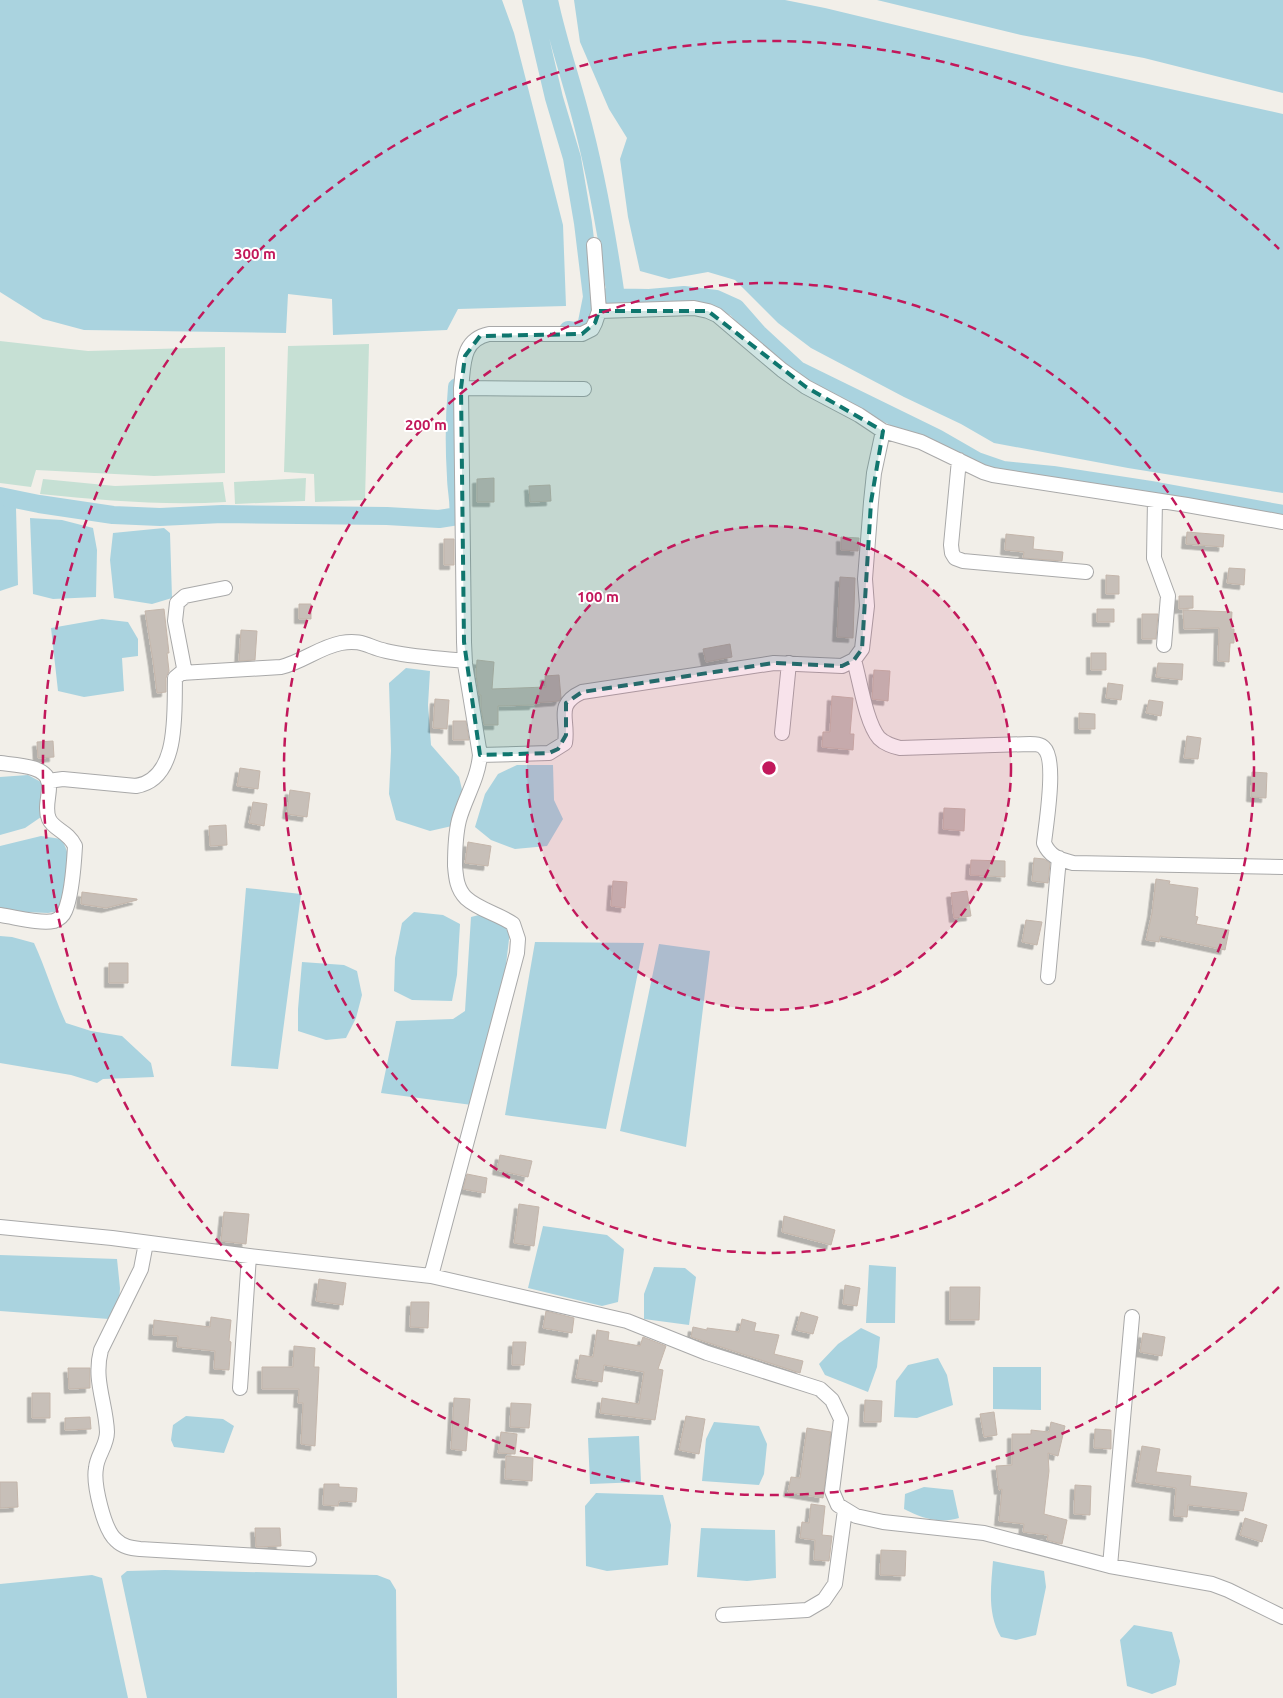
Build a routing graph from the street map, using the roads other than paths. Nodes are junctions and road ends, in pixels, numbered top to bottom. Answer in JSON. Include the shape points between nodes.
{"nodes":[{"id":1,"x":594,"y":245,"type":"dead end"},
{"id":2,"x":598,"y":300,"type":"junction"},
{"id":3,"x":461,"y":388,"type":"junction"},
{"id":4,"x":584,"y":389,"type":"dead end"},
{"id":5,"x":883,"y":431,"type":"junction"},
{"id":6,"x":959,"y":460,"type":"junction"},
{"id":7,"x":1155,"y":500,"type":"junction"},
{"id":8,"x":1283,"y":522,"type":"edge"},
{"id":9,"x":1086,"y":572,"type":"dead end"},
{"id":10,"x":225,"y":588,"type":"dead end"},
{"id":11,"x":1164,"y":645,"type":"dead end"},
{"id":12,"x":854,"y":660,"type":"junction"},
{"id":13,"x":465,"y":661,"type":"junction"},
{"id":14,"x":789,"y":664,"type":"junction"},
{"id":15,"x":185,"y":673,"type":"junction"},
{"id":16,"x":782,"y":732,"type":"dead end"},
{"id":17,"x":480,"y":755,"type":"junction"},
{"id":18,"x":0,"y":763,"type":"edge"},
{"id":19,"x":48,"y":781,"type":"junction"},
{"id":20,"x":1059,"y":858,"type":"junction"},
{"id":21,"x":1283,"y":867,"type":"edge"},
{"id":22,"x":0,"y":915,"type":"edge"},
{"id":23,"x":1048,"y":977,"type":"dead end"},
{"id":24,"x":0,"y":1227,"type":"edge"},
{"id":25,"x":146,"y":1243,"type":"junction"},
{"id":26,"x":249,"y":1256,"type":"junction"},
{"id":27,"x":431,"y":1276,"type":"junction"},
{"id":28,"x":1132,"y":1317,"type":"dead end"},
{"id":29,"x":240,"y":1388,"type":"dead end"},
{"id":30,"x":845,"y":1510,"type":"junction"},
{"id":31,"x":309,"y":1559,"type":"dead end"},
{"id":32,"x":1110,"y":1566,"type":"junction"},
{"id":33,"x":723,"y":1616,"type":"dead end"},
{"id":34,"x":1283,"y":1617,"type":"edge"}],
"edges":[{"from":1,"to":2,"type":"street"},
{"from":2,"to":3,"type":"street","via":[[595,323],[592,329],[582,334],[480,336],[467,349]]},
{"from":2,"to":5,"type":"street","via":[[708,310],[806,388]]},
{"from":3,"to":4,"type":"street"},
{"from":3,"to":13,"type":"street"},
{"from":5,"to":6,"type":"street","via":[[921,442]]},
{"from":5,"to":12,"type":"street","via":[[871,502],[862,648]]},
{"from":6,"to":7,"type":"street","via":[[993,475]]},
{"from":6,"to":9,"type":"street","via":[[951,545],[955,558]]},
{"from":7,"to":8,"type":"street"},
{"from":7,"to":11,"type":"street","via":[[1154,558],[1168,596]]},
{"from":10,"to":15,"type":"street","via":[[185,596],[177,603],[175,620]]},
{"from":12,"to":14,"type":"street","via":[[842,666]]},
{"from":12,"to":20,"type":"street","via":[[871,725],[888,745],[900,748],[1030,744],[1046,748],[1051,771],[1044,843],[1048,852]]},
{"from":13,"to":15,"type":"street","via":[[384,651],[355,642],[341,643],[281,667]]},
{"from":13,"to":17,"type":"street"},
{"from":14,"to":16,"type":"street"},
{"from":14,"to":17,"type":"street","via":[[774,663],[582,692],[566,704],[566,735],[558,749],[549,753]]},
{"from":15,"to":19,"type":"street","via":[[175,678],[172,739],[163,768],[154,779],[136,786],[64,779]]},
{"from":17,"to":27,"type":"street","via":[[459,820],[454,848],[456,877],[459,890],[468,899],[513,924],[518,939],[517,953]]},
{"from":18,"to":19,"type":"street","via":[[30,767],[46,776]]},
{"from":19,"to":22,"type":"street","via":[[50,821],[66,833],[75,846],[65,912],[62,917],[47,921]]},
{"from":20,"to":21,"type":"street","via":[[1073,863]]},
{"from":20,"to":23,"type":"street"},
{"from":24,"to":25,"type":"street"},
{"from":25,"to":26,"type":"street"},
{"from":25,"to":31,"type":"street","via":[[141,1270],[98,1362],[107,1440],[95,1470],[96,1488],[109,1531],[125,1546],[140,1549]]},
{"from":26,"to":27,"type":"street"},
{"from":26,"to":29,"type":"street"},
{"from":27,"to":30,"type":"street","via":[[627,1320],[707,1353],[820,1389],[832,1400],[841,1419],[832,1491],[838,1505]]},
{"from":28,"to":32,"type":"street"},
{"from":30,"to":32,"type":"street","via":[[883,1522],[984,1533]]},
{"from":30,"to":33,"type":"street","via":[[835,1584],[824,1600],[807,1610]]},
{"from":32,"to":34,"type":"street","via":[[1212,1584]]}]}
